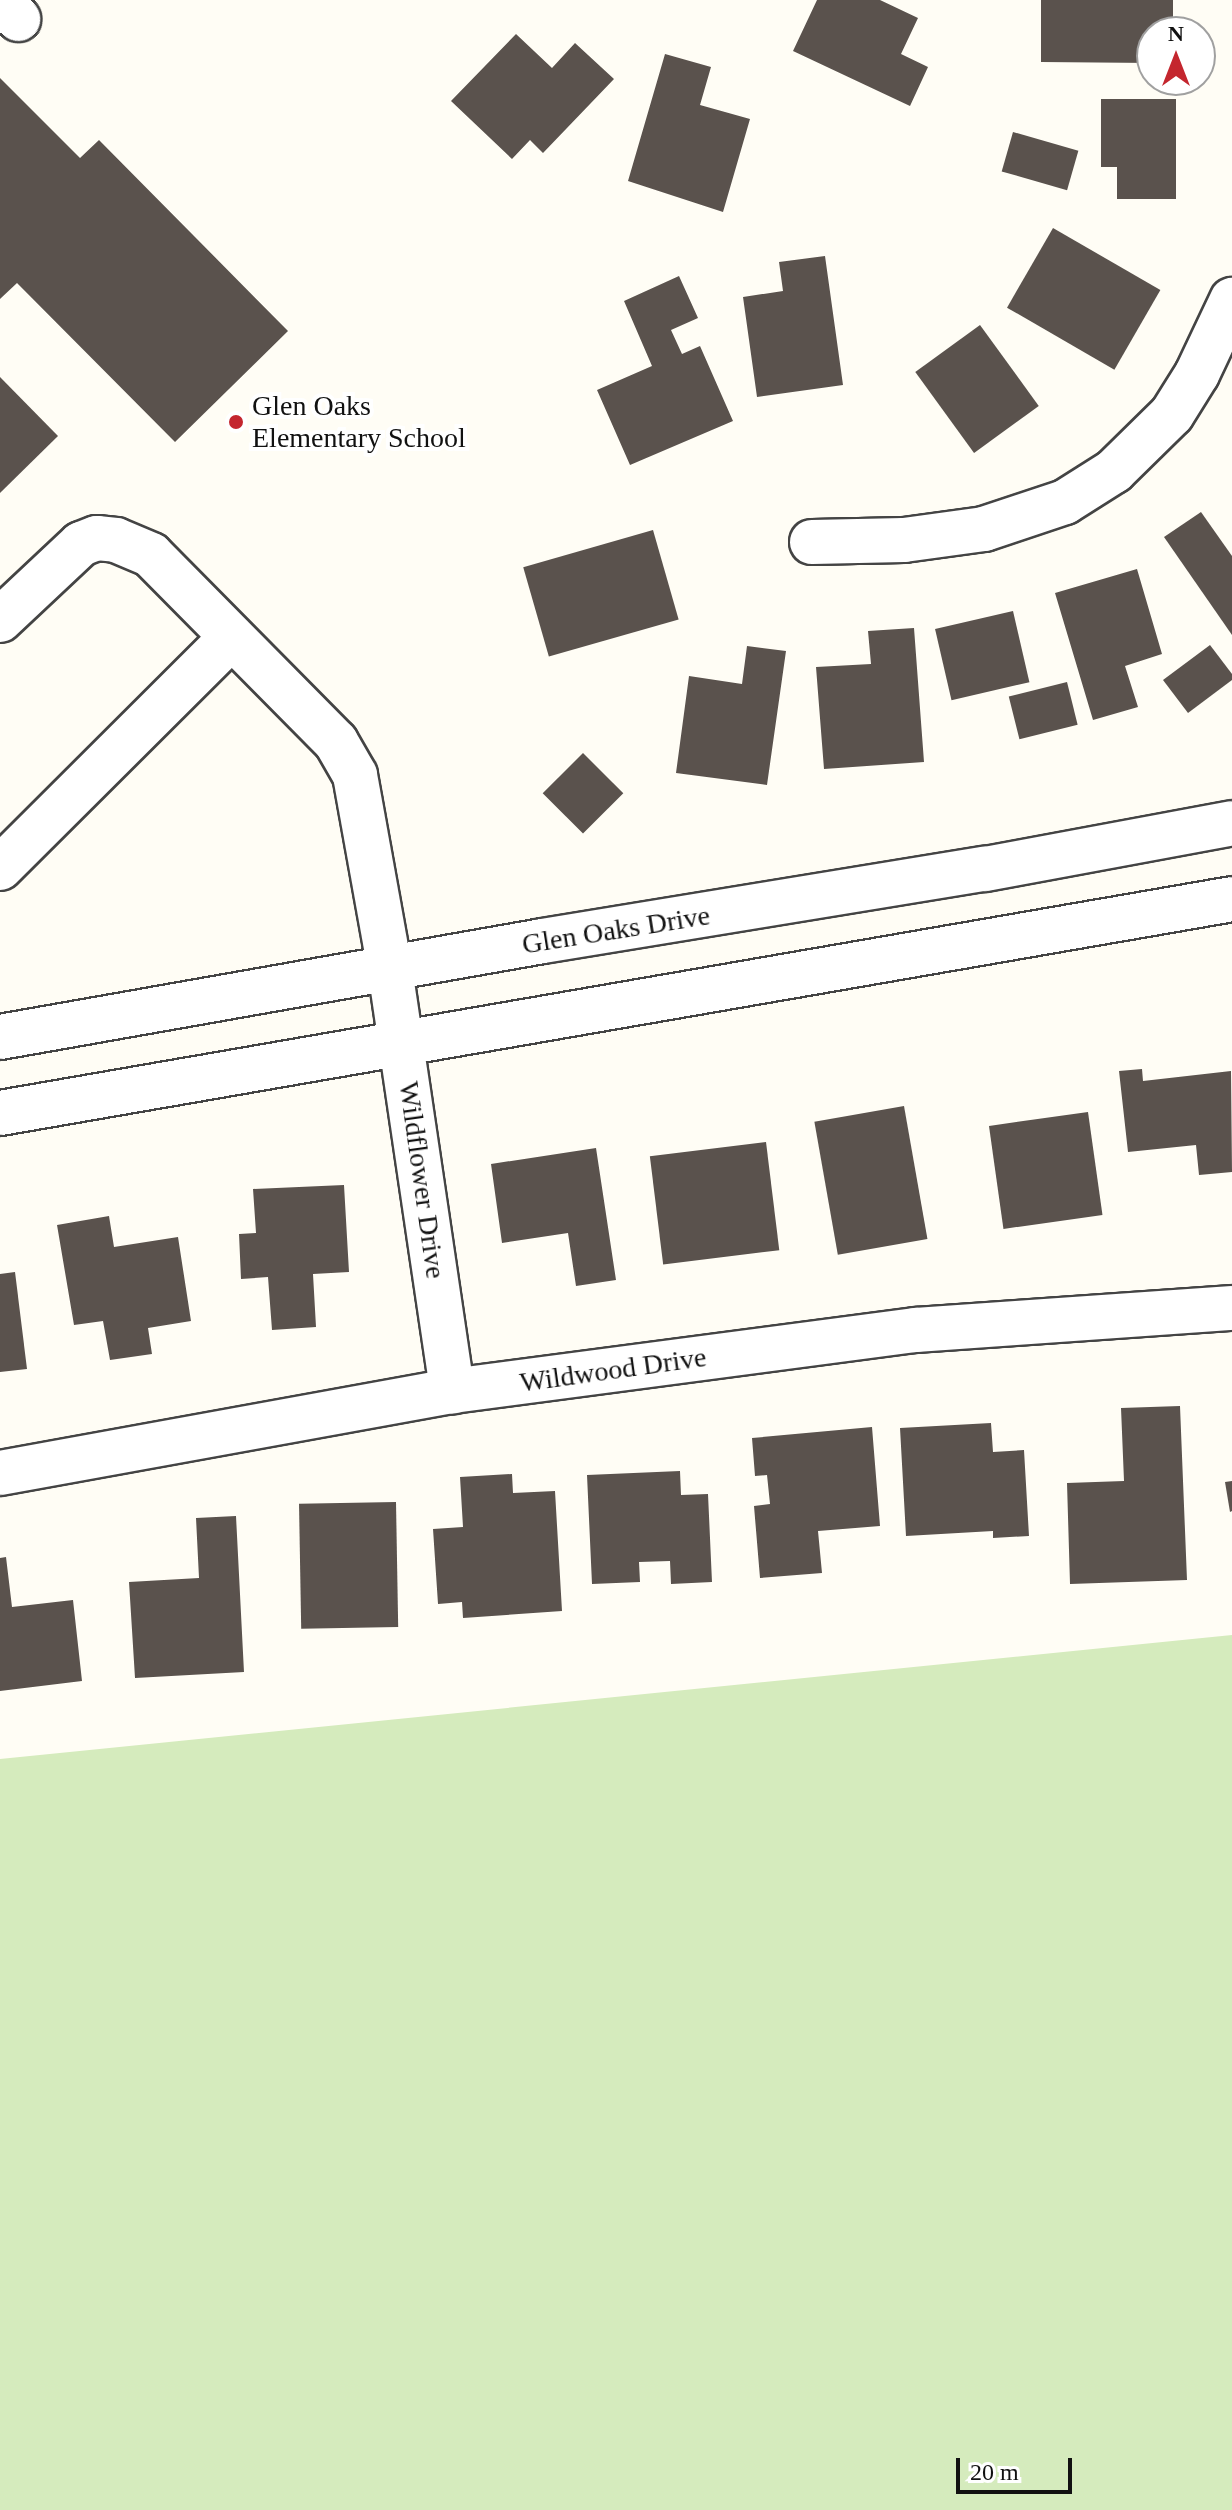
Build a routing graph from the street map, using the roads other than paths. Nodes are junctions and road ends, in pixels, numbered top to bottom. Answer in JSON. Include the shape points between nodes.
{"nodes":[{"id":1,"x":1232,"y":300,"type":"edge"},
{"id":2,"x":812,"y":542,"type":"dead end"},
{"id":3,"x":0,"y":620,"type":"edge"},
{"id":4,"x":232,"y":637,"type":"junction"},
{"id":5,"x":1232,"y":823,"type":"edge"},
{"id":6,"x":0,"y":868,"type":"edge"},
{"id":7,"x":1232,"y":899,"type":"edge"},
{"id":8,"x":390,"y":969,"type":"junction"},
{"id":9,"x":0,"y":1037,"type":"edge"},
{"id":10,"x":403,"y":1044,"type":"junction"},
{"id":11,"x":0,"y":1113,"type":"edge"},
{"id":12,"x":1232,"y":1308,"type":"edge"},
{"id":13,"x":452,"y":1391,"type":"junction"},
{"id":14,"x":0,"y":1473,"type":"edge"}],
"edges":[{"from":1,"to":2,"type":"street","via":[[1172,414],[1114,471],[1065,502],[984,529],[904,540]]},
{"from":3,"to":4,"type":"street","name":"Wildflower Drive","via":[[81,544],[97,538],[151,555]]},
{"from":4,"to":6,"type":"street"},
{"from":4,"to":8,"type":"street","name":"Wildflower Drive","via":[[336,742],[355,775]]},
{"from":5,"to":8,"type":"street","name":"Glen Oaks Drive"},
{"from":7,"to":10,"type":"street"},
{"from":8,"to":9,"type":"street","name":"Glen Oaks Drive"},
{"from":8,"to":10,"type":"street","name":"Wildflower Drive"},
{"from":10,"to":11,"type":"street"},
{"from":10,"to":13,"type":"street","name":"Wildflower Drive"},
{"from":12,"to":13,"type":"street","name":"Wildwood Drive","via":[[916,1330]]},
{"from":13,"to":14,"type":"street","name":"Wildwood Drive"}]}
